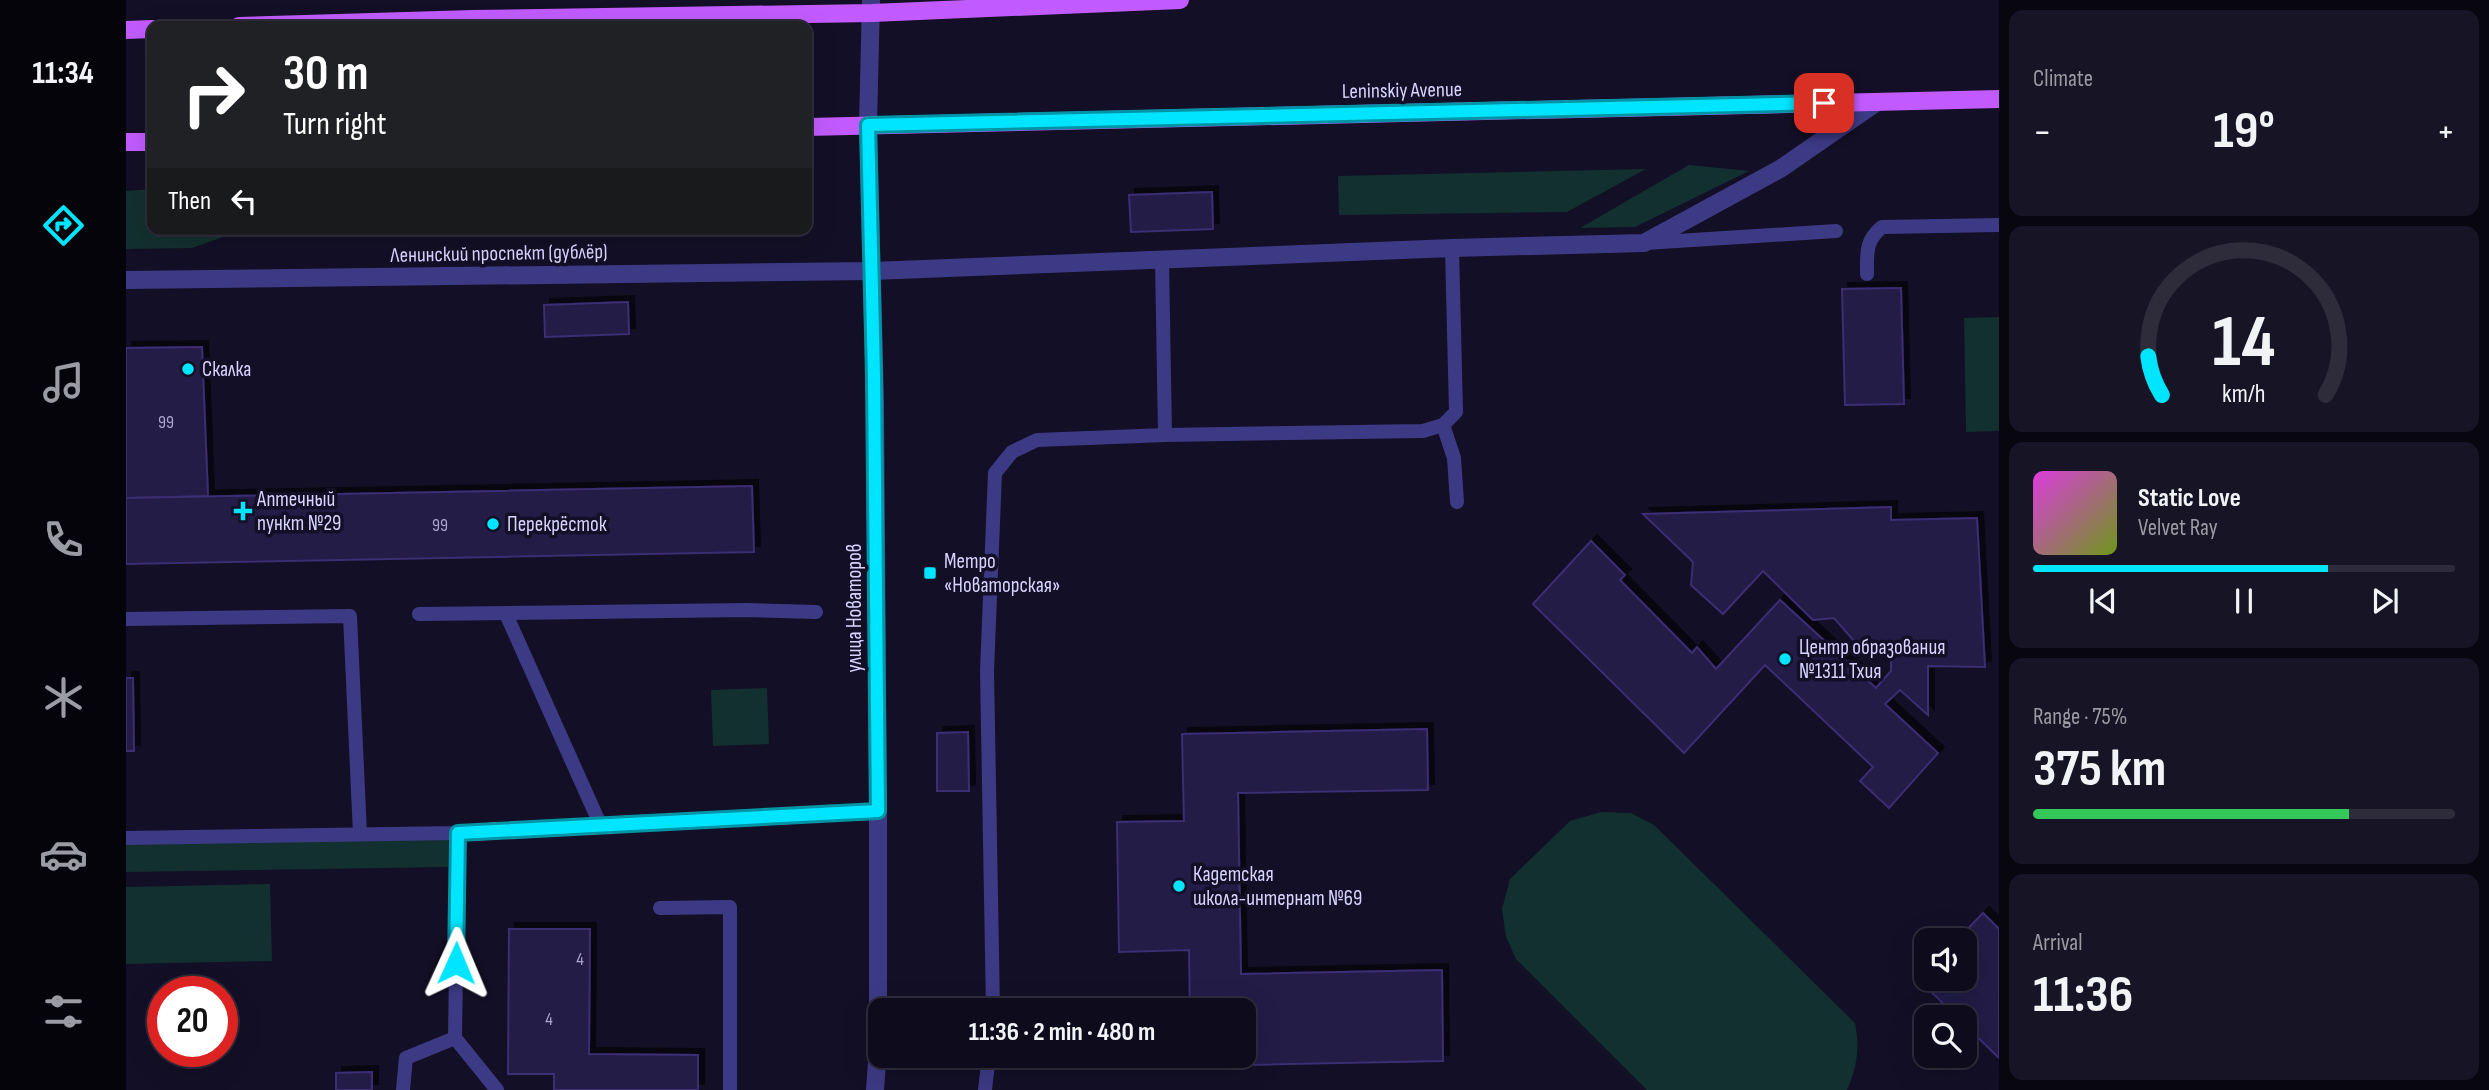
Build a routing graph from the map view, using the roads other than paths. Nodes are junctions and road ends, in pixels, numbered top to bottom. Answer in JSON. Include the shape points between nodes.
{"nodes":[{"id":1,"x":1180,"y":0,"type":"edge"},
{"id":2,"x":871,"y":6,"type":"edge"},
{"id":3,"x":416,"y":21,"type":"edge"},
{"id":4,"x":147,"y":29,"type":"edge"},
{"id":5,"x":126,"y":30,"type":"edge"},
{"id":6,"x":1999,"y":99,"type":"edge"},
{"id":7,"x":1877,"y":102,"type":"junction"},
{"id":8,"x":868,"y":125,"type":"junction"},
{"id":9,"x":812,"y":127,"type":"edge"},
{"id":10,"x":126,"y":142,"type":"edge"},
{"id":11,"x":147,"y":142,"type":"edge"},
{"id":12,"x":1999,"y":225,"type":"edge"},
{"id":13,"x":1836,"y":231,"type":"dead end"},
{"id":14,"x":1644,"y":243,"type":"junction"},
{"id":15,"x":1452,"y":248,"type":"junction"},
{"id":16,"x":1162,"y":260,"type":"junction"},
{"id":17,"x":873,"y":271,"type":"junction"},
{"id":18,"x":1867,"y":274,"type":"dead end"},
{"id":19,"x":126,"y":280,"type":"edge"},
{"id":20,"x":1443,"y":425,"type":"junction"},
{"id":21,"x":1165,"y":435,"type":"junction"},
{"id":22,"x":1457,"y":502,"type":"dead end"},
{"id":23,"x":816,"y":612,"type":"dead end"},
{"id":24,"x":419,"y":614,"type":"dead end"},
{"id":25,"x":506,"y":614,"type":"junction"},
{"id":26,"x":126,"y":619,"type":"edge"},
{"id":27,"x":878,"y":811,"type":"junction"},
{"id":28,"x":600,"y":824,"type":"junction"},
{"id":29,"x":458,"y":833,"type":"junction"},
{"id":30,"x":360,"y":834,"type":"junction"},
{"id":31,"x":126,"y":838,"type":"edge"},
{"id":32,"x":660,"y":908,"type":"dead end"},
{"id":33,"x":879,"y":998,"type":"edge"},
{"id":34,"x":993,"y":998,"type":"edge"},
{"id":35,"x":455,"y":1038,"type":"junction"},
{"id":36,"x":878,"y":1068,"type":"edge"},
{"id":37,"x":988,"y":1068,"type":"edge"},
{"id":38,"x":403,"y":1090,"type":"edge"},
{"id":39,"x":497,"y":1090,"type":"edge"},
{"id":40,"x":730,"y":1090,"type":"edge"},
{"id":41,"x":876,"y":1090,"type":"edge"},
{"id":42,"x":985,"y":1090,"type":"edge"}],
"edges":[{"from":1,"to":2,"type":"main road"},
{"from":2,"to":3,"type":"main road"},
{"from":2,"to":8,"type":"street","name":"улица Новаторов"},
{"from":4,"to":5,"type":"main road"},
{"from":6,"to":7,"type":"main road","name":"Leninskiy Avenue"},
{"from":7,"to":8,"type":"main road","name":"Leninskiy Avenue"},
{"from":7,"to":14,"type":"street","via":[[1780,169]]},
{"from":8,"to":9,"type":"main road","name":"Leninskiy Avenue"},
{"from":8,"to":17,"type":"street","name":"улица Новаторов"},
{"from":10,"to":11,"type":"main road"},
{"from":12,"to":18,"type":"lane","via":[[1882,227],[1868,247]]},
{"from":13,"to":14,"type":"lane"},
{"from":14,"to":15,"type":"street","name":"Ленинский проспект (дублёр)"},
{"from":15,"to":16,"type":"street","name":"Ленинский проспект (дублёр)"},
{"from":15,"to":20,"type":"lane","via":[[1456,412]]},
{"from":16,"to":17,"type":"street","name":"Ленинский проспект (дублёр)"},
{"from":16,"to":21,"type":"lane"},
{"from":17,"to":19,"type":"street","name":"Ленинский проспект (дублёр)"},
{"from":17,"to":27,"type":"street","name":"улица Новаторов"},
{"from":20,"to":21,"type":"lane","via":[[1423,431]]},
{"from":20,"to":22,"type":"lane","via":[[1454,458]]},
{"from":21,"to":34,"type":"lane","via":[[1037,440],[1012,452],[995,473],[987,671]]},
{"from":23,"to":25,"type":"lane"},
{"from":24,"to":25,"type":"lane"},
{"from":25,"to":28,"type":"lane"},
{"from":26,"to":30,"type":"lane","via":[[350,616]]},
{"from":27,"to":28,"type":"lane"},
{"from":27,"to":33,"type":"street","name":"улица Новаторов"},
{"from":28,"to":29,"type":"lane"},
{"from":29,"to":30,"type":"lane"},
{"from":29,"to":35,"type":"lane"},
{"from":30,"to":31,"type":"lane"},
{"from":32,"to":40,"type":"lane","via":[[730,907]]},
{"from":35,"to":38,"type":"lane","via":[[406,1058]]},
{"from":35,"to":39,"type":"lane"},
{"from":36,"to":41,"type":"street","name":"улица Новаторов"},
{"from":37,"to":42,"type":"lane"}]}
